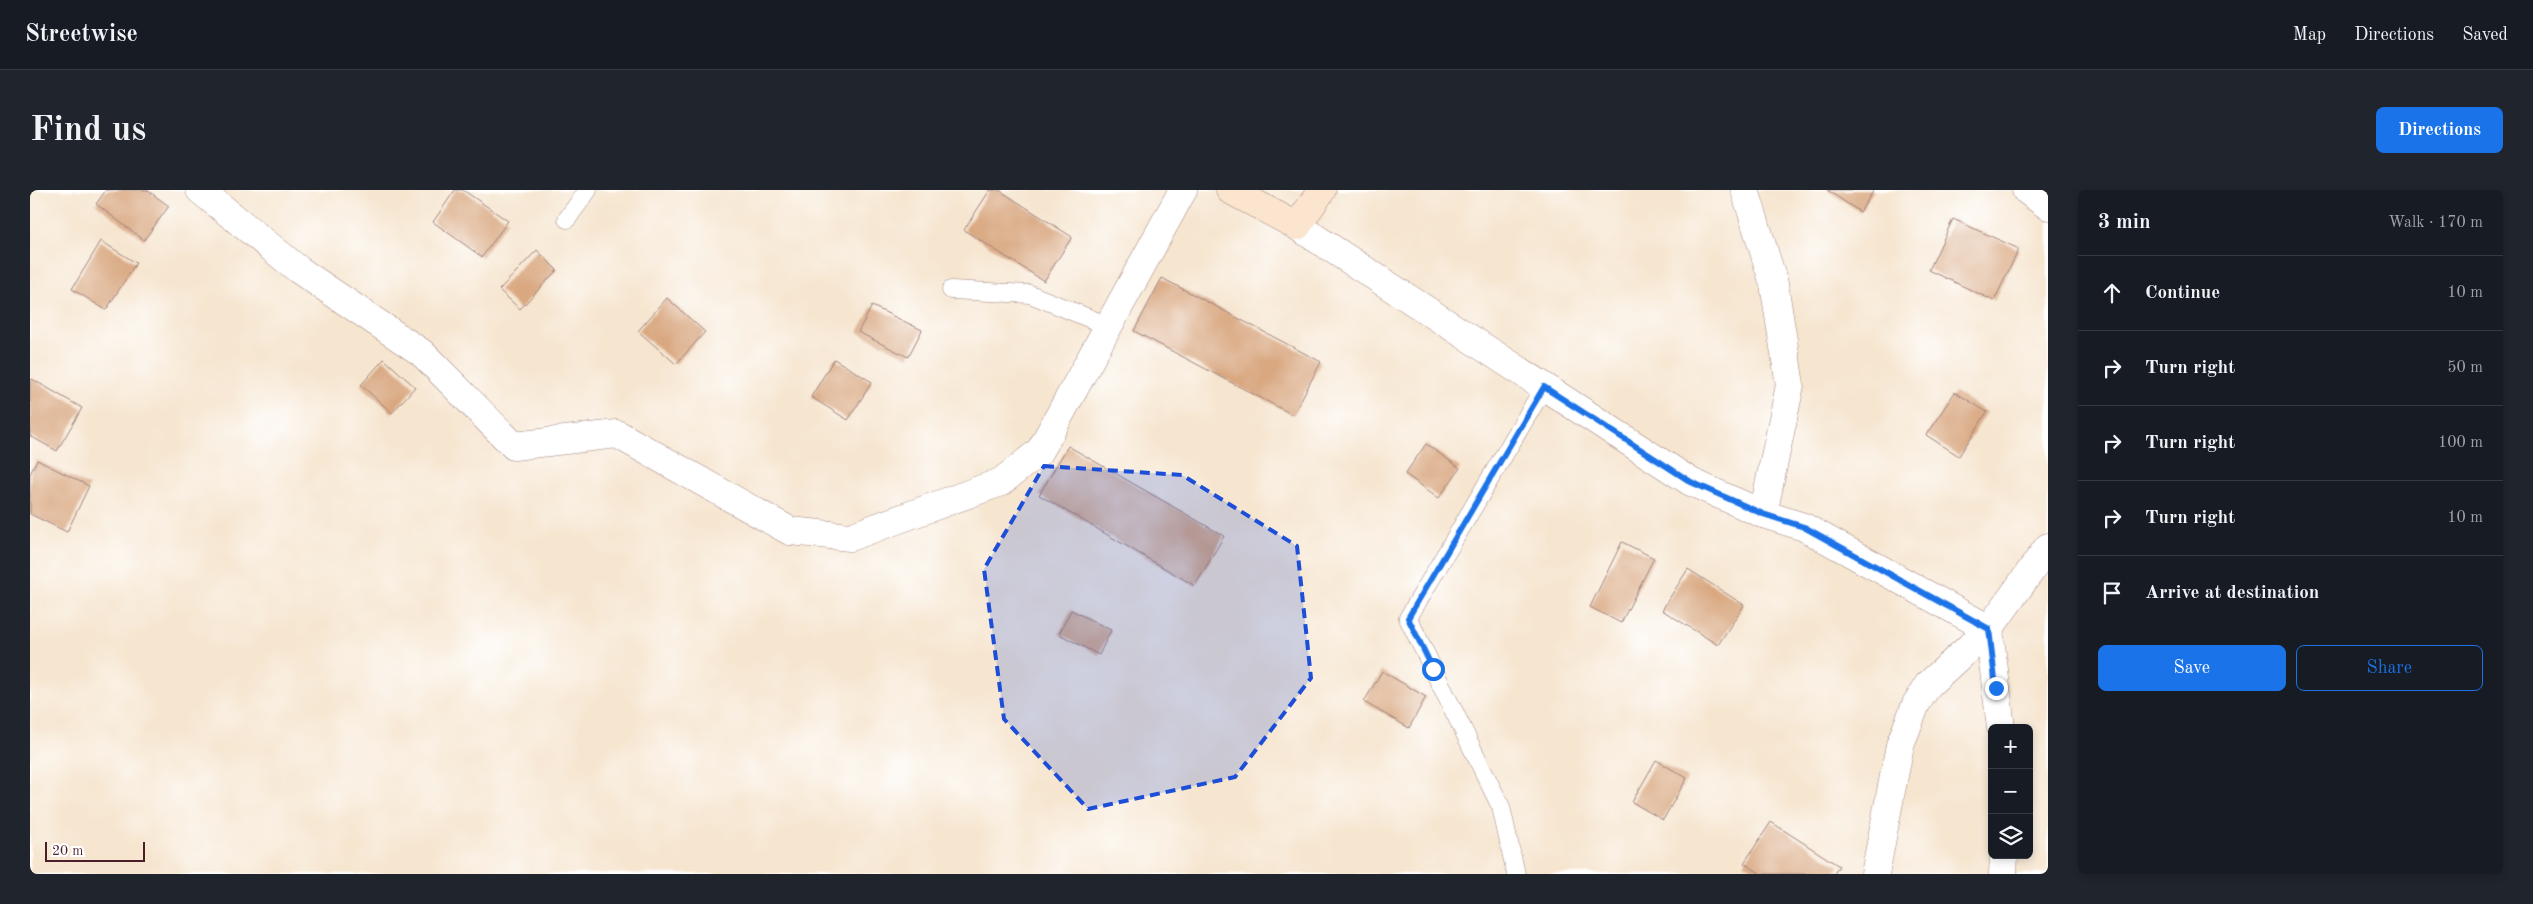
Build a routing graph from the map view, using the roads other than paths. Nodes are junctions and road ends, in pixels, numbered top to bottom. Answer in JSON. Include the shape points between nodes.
{"nodes":[{"id":1,"x":200,"y":190,"type":"edge"},
{"id":2,"x":588,"y":190,"type":"edge"},
{"id":3,"x":1182,"y":190,"type":"edge"},
{"id":4,"x":1230,"y":190,"type":"edge"},
{"id":5,"x":1322,"y":190,"type":"edge"},
{"id":6,"x":1744,"y":190,"type":"edge"},
{"id":7,"x":2026,"y":190,"type":"edge"},
{"id":8,"x":2048,"y":206,"type":"edge"},
{"id":9,"x":567,"y":219,"type":"dead end"},
{"id":10,"x":1298,"y":226,"type":"junction"},
{"id":11,"x":952,"y":290,"type":"dead end"},
{"id":12,"x":1108,"y":326,"type":"junction"},
{"id":13,"x":1544,"y":387,"type":"junction"},
{"id":14,"x":1763,"y":514,"type":"junction"},
{"id":15,"x":2048,"y":547,"type":"edge"},
{"id":16,"x":1989,"y":629,"type":"junction"},
{"id":17,"x":2001,"y":724,"type":"edge"},
{"id":18,"x":2004,"y":859,"type":"edge"},
{"id":19,"x":1516,"y":874,"type":"edge"},
{"id":20,"x":1875,"y":874,"type":"edge"},
{"id":21,"x":2003,"y":874,"type":"edge"}],
"edges":[{"from":1,"to":12,"type":"street","via":[[299,270],[422,353],[514,446],[617,434],[790,531],[850,537],[1001,482],[1040,451]]},
{"from":2,"to":9,"type":"lane"},
{"from":3,"to":12,"type":"street"},
{"from":4,"to":10,"type":"street"},
{"from":5,"to":10,"type":"street"},
{"from":6,"to":14,"type":"street","via":[[1774,284],[1790,385]]},
{"from":7,"to":8,"type":"street"},
{"from":10,"to":13,"type":"street"},
{"from":11,"to":12,"type":"lane","via":[[1030,294]]},
{"from":13,"to":14,"type":"street","via":[[1691,482]]},
{"from":13,"to":19,"type":"lane","via":[[1408,618],[1501,807]]},
{"from":14,"to":16,"type":"street","via":[[1804,527]]},
{"from":15,"to":16,"type":"street"},
{"from":16,"to":17,"type":"street"},
{"from":16,"to":20,"type":"street","via":[[1928,685],[1916,704],[1900,746]]},
{"from":18,"to":21,"type":"street"}]}
